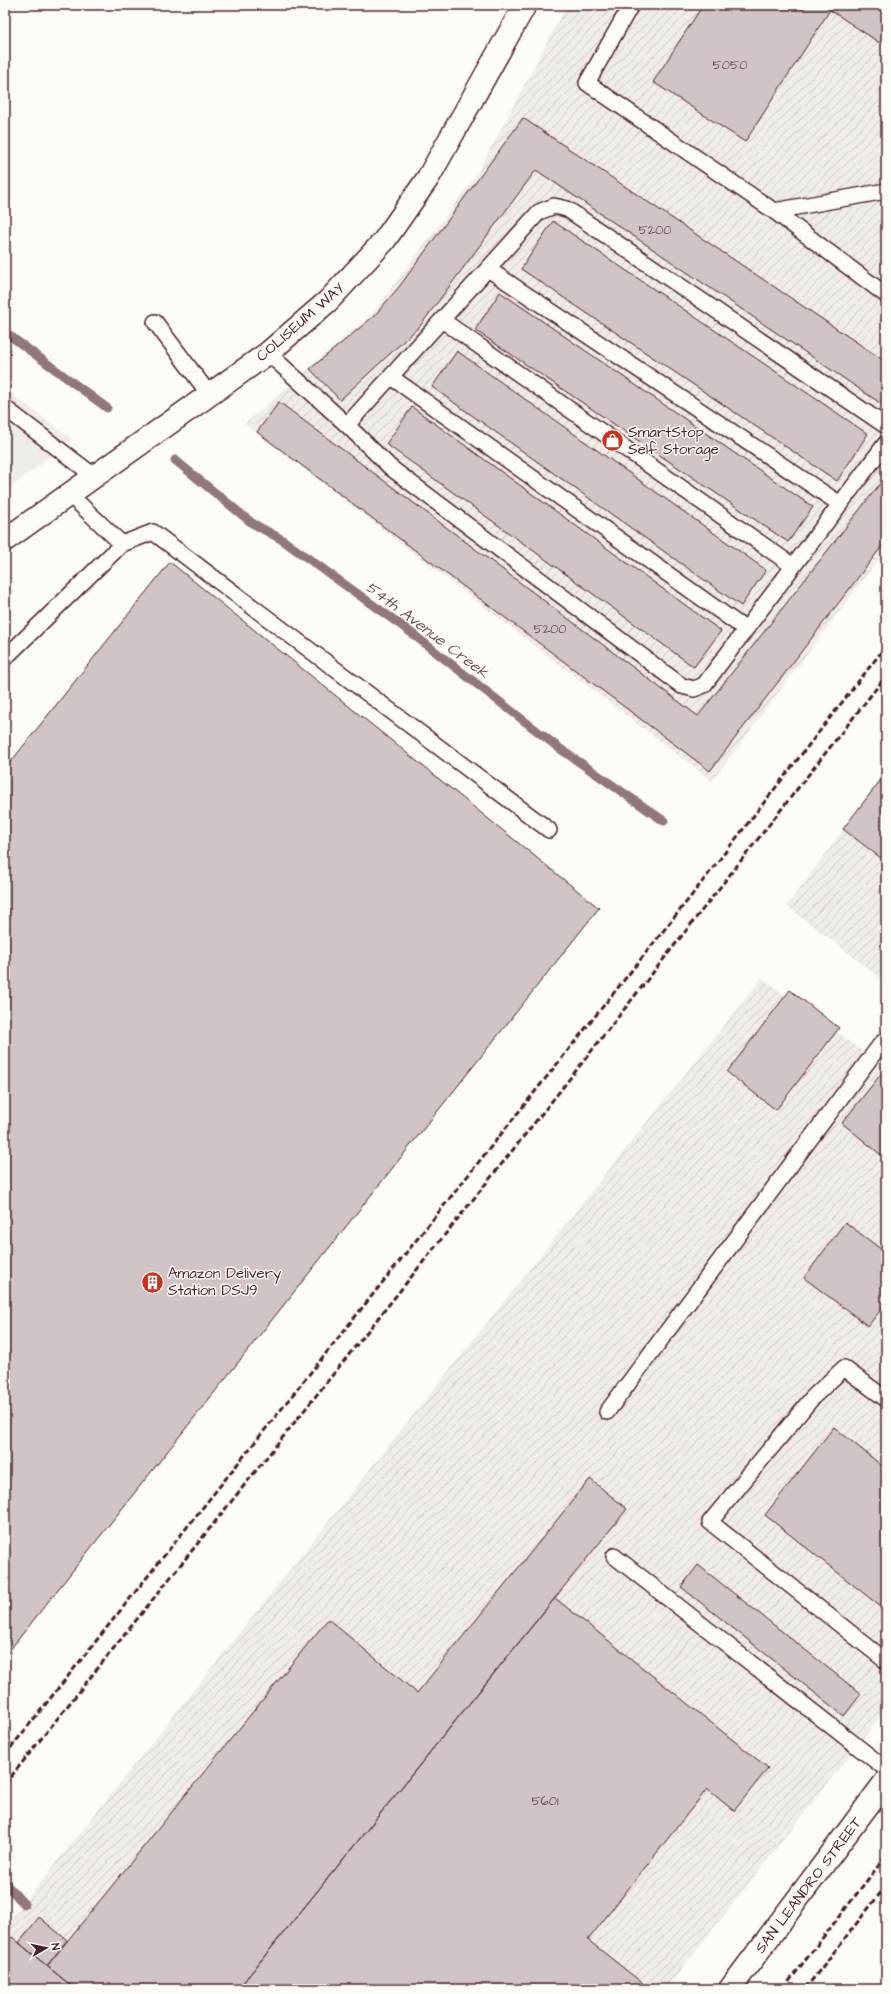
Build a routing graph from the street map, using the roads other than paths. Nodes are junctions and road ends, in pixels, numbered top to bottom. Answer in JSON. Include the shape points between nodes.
{"nodes":[{"id":1,"x":525,"y":5,"type":"edge"},
{"id":2,"x":631,"y":5,"type":"edge"},
{"id":3,"x":886,"y":191,"type":"edge"},
{"id":4,"x":774,"y":211,"type":"junction"},
{"id":5,"x":488,"y":269,"type":"junction"},
{"id":6,"x":886,"y":295,"type":"edge"},
{"id":7,"x":442,"y":320,"type":"junction"},
{"id":8,"x":155,"y":322,"type":"dead end"},
{"id":9,"x":268,"y":353,"type":"junction"},
{"id":10,"x":391,"y":376,"type":"junction"},
{"id":11,"x":209,"y":394,"type":"junction"},
{"id":12,"x":5,"y":408,"type":"edge"},
{"id":13,"x":347,"y":424,"type":"junction"},
{"id":14,"x":886,"y":426,"type":"edge"},
{"id":15,"x":886,"y":443,"type":"edge"},
{"id":16,"x":94,"y":476,"type":"junction"},
{"id":17,"x":69,"y":494,"type":"junction"},
{"id":18,"x":840,"y":504,"type":"junction"},
{"id":19,"x":5,"y":540,"type":"edge"},
{"id":20,"x":122,"y":544,"type":"junction"},
{"id":21,"x":793,"y":566,"type":"junction"},
{"id":22,"x":745,"y":629,"type":"junction"},
{"id":23,"x":5,"y":658,"type":"edge"},
{"id":24,"x":549,"y":830,"type":"dead end"},
{"id":25,"x":886,"y":1039,"type":"edge"},
{"id":26,"x":886,"y":1398,"type":"edge"},
{"id":27,"x":607,"y":1412,"type":"dead end"},
{"id":28,"x":614,"y":1556,"type":"dead end"},
{"id":29,"x":886,"y":1660,"type":"edge"},
{"id":30,"x":886,"y":1769,"type":"edge"},
{"id":31,"x":886,"y":1781,"type":"edge"},
{"id":32,"x":730,"y":1989,"type":"edge"}],
"edges":[{"from":1,"to":9,"type":"street","name":"COLISEUM WAY","via":[[428,178],[384,241],[328,301]]},
{"from":2,"to":4,"type":"lane","via":[[587,83]]},
{"from":3,"to":4,"type":"lane"},
{"from":4,"to":6,"type":"lane"},
{"from":5,"to":7,"type":"lane"},
{"from":5,"to":14,"type":"lane","via":[[539,212],[554,206],[567,209]]},
{"from":5,"to":18,"type":"lane"},
{"from":7,"to":10,"type":"lane"},
{"from":7,"to":21,"type":"lane"},
{"from":8,"to":11,"type":"lane"},
{"from":9,"to":11,"type":"street","name":"COLISEUM WAY"},
{"from":9,"to":13,"type":"lane"},
{"from":10,"to":13,"type":"lane"},
{"from":10,"to":22,"type":"lane"},
{"from":11,"to":16,"type":"street","name":"COLISEUM WAY"},
{"from":12,"to":16,"type":"lane"},
{"from":13,"to":22,"type":"lane","via":[[391,468],[682,686],[694,688],[704,685]]},
{"from":15,"to":18,"type":"lane"},
{"from":16,"to":17,"type":"street","name":"COLISEUM WAY"},
{"from":17,"to":19,"type":"street","name":"COLISEUM WAY"},
{"from":17,"to":20,"type":"lane"},
{"from":18,"to":21,"type":"lane"},
{"from":20,"to":23,"type":"lane"},
{"from":20,"to":24,"type":"lane","via":[[153,532]]},
{"from":21,"to":22,"type":"lane"},
{"from":25,"to":27,"type":"lane"},
{"from":26,"to":29,"type":"lane","via":[[844,1368],[813,1397],[710,1522]]},
{"from":28,"to":30,"type":"lane"},
{"from":31,"to":32,"type":"street","name":"SAN LEANDRO STREET"}]}
